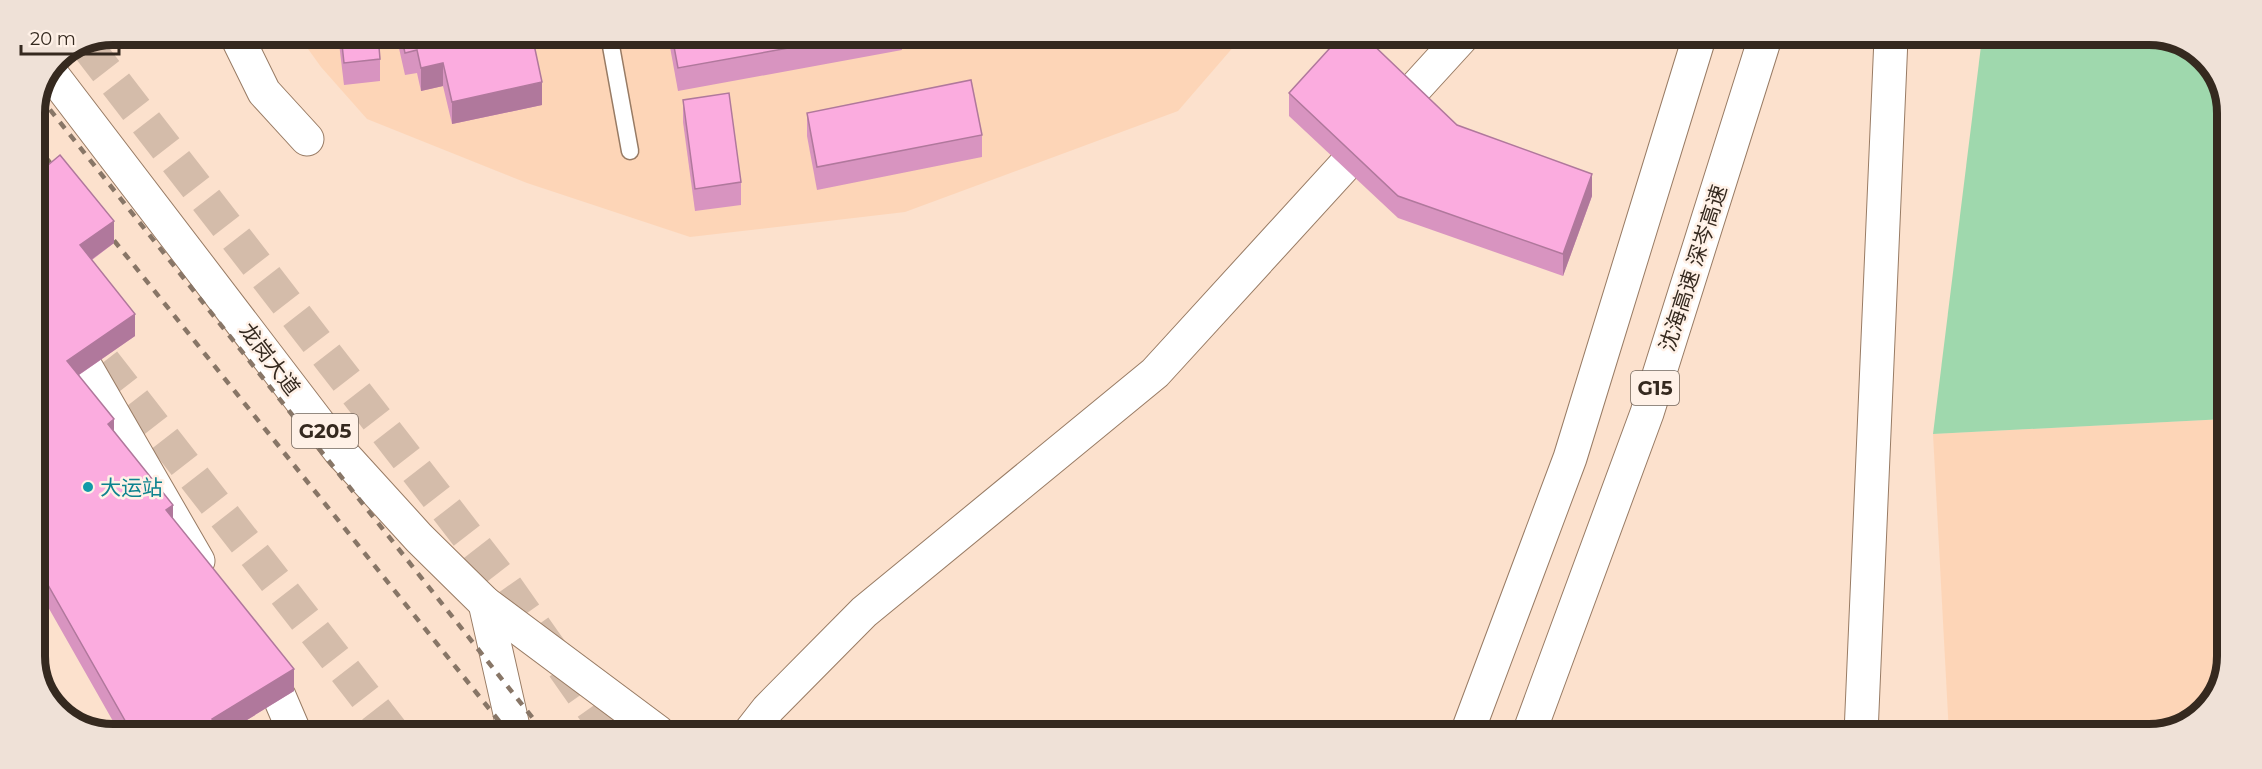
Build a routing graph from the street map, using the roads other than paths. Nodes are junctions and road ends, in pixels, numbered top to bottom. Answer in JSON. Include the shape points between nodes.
{"nodes":[{"id":1,"x":241,"y":45,"type":"edge"},
{"id":2,"x":611,"y":45,"type":"edge"},
{"id":3,"x":1455,"y":45,"type":"edge"},
{"id":4,"x":1697,"y":45,"type":"edge"},
{"id":5,"x":1763,"y":45,"type":"edge"},
{"id":6,"x":1891,"y":45,"type":"edge"},
{"id":7,"x":55,"y":78,"type":"edge"},
{"id":8,"x":307,"y":139,"type":"dead end"},
{"id":9,"x":630,"y":151,"type":"dead end"},
{"id":10,"x":45,"y":306,"type":"edge"},
{"id":11,"x":214,"y":587,"type":"edge"},
{"id":12,"x":486,"y":603,"type":"junction"},
{"id":13,"x":261,"y":666,"type":"edge"},
{"id":14,"x":279,"y":696,"type":"junction"},
{"id":15,"x":291,"y":724,"type":"edge"},
{"id":16,"x":297,"y":724,"type":"edge"},
{"id":17,"x":512,"y":724,"type":"edge"},
{"id":18,"x":647,"y":724,"type":"edge"},
{"id":19,"x":756,"y":724,"type":"edge"},
{"id":20,"x":1470,"y":724,"type":"edge"},
{"id":21,"x":1532,"y":724,"type":"edge"},
{"id":22,"x":1861,"y":724,"type":"edge"}],
"edges":[{"from":1,"to":8,"type":"main road","via":[[264,92]]},
{"from":2,"to":9,"type":"lane"},
{"from":3,"to":19,"type":"main road","via":[[1155,373],[864,612]]},
{"from":4,"to":20,"type":"main road","via":[[1570,458]]},
{"from":5,"to":21,"type":"main road","name":"沈海高速 深岑高速","number":"G15","via":[[1647,413]]},
{"from":6,"to":22,"type":"main road"},
{"from":7,"to":12,"type":"main road","name":"龙岗大道","number":"G205","via":[[339,450],[419,538]]},
{"from":10,"to":11,"type":"main road","via":[[79,355]]},
{"from":12,"to":17,"type":"main road"},
{"from":12,"to":18,"type":"main road","name":"龙岗大道","number":"G205"},
{"from":13,"to":14,"type":"main road"},
{"from":14,"to":15,"type":"main road"},
{"from":14,"to":16,"type":"main road"}]}
